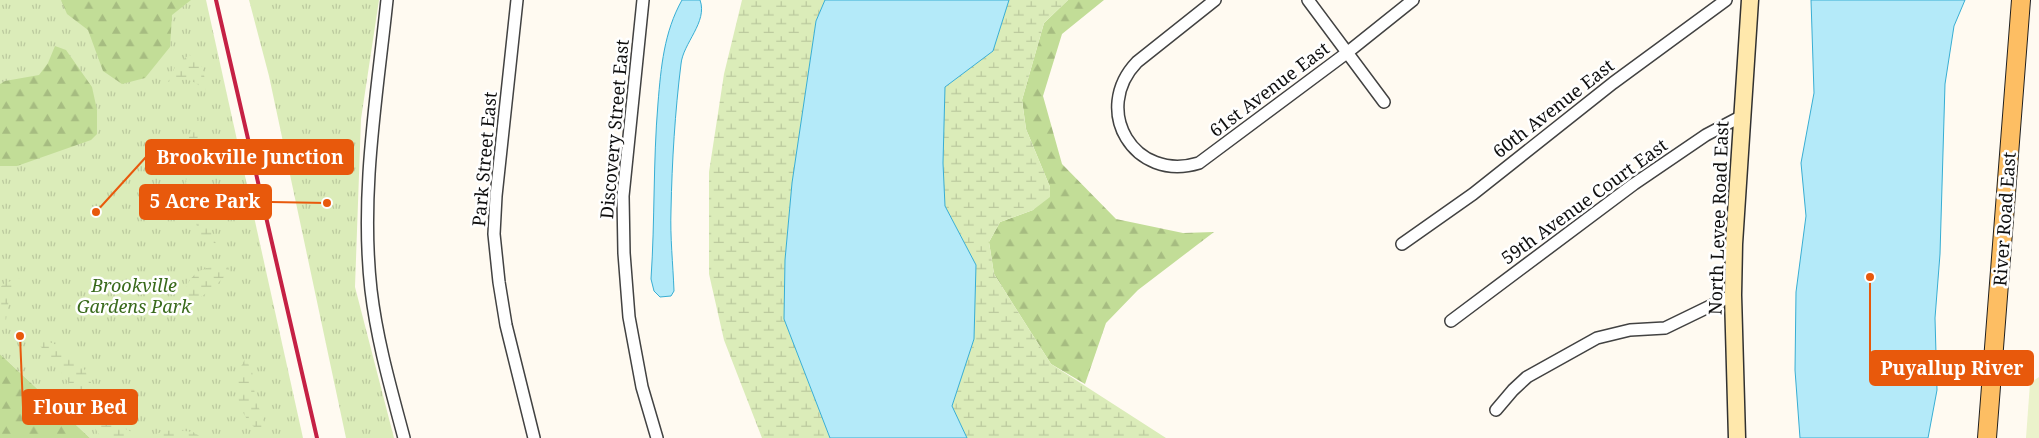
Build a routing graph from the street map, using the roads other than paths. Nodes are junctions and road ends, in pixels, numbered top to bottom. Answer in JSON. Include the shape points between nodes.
{"nodes":[{"id":1,"x":387,"y":0,"type":"edge"},
{"id":2,"x":517,"y":0,"type":"edge"},
{"id":3,"x":643,"y":0,"type":"edge"},
{"id":4,"x":1216,"y":0,"type":"edge"},
{"id":5,"x":1308,"y":0,"type":"edge"},
{"id":6,"x":1414,"y":0,"type":"edge"},
{"id":7,"x":1726,"y":0,"type":"edge"},
{"id":8,"x":1750,"y":0,"type":"edge"},
{"id":9,"x":2021,"y":0,"type":"edge"},
{"id":10,"x":1348,"y":52,"type":"junction"},
{"id":11,"x":1384,"y":102,"type":"dead end"},
{"id":12,"x":1742,"y":116,"type":"junction"},
{"id":13,"x":1402,"y":244,"type":"dead end"},
{"id":14,"x":1733,"y":295,"type":"junction"},
{"id":15,"x":1451,"y":321,"type":"dead end"},
{"id":16,"x":1496,"y":410,"type":"dead end"},
{"id":17,"x":404,"y":438,"type":"edge"},
{"id":18,"x":534,"y":438,"type":"edge"},
{"id":19,"x":657,"y":438,"type":"edge"},
{"id":20,"x":1736,"y":438,"type":"edge"},
{"id":21,"x":1987,"y":438,"type":"edge"}],
"edges":[{"from":1,"to":17,"type":"street","via":[[368,174],[367,235],[380,349]]},
{"from":2,"to":18,"type":"street","name":"Park Street East","via":[[494,234],[506,325]]},
{"from":3,"to":19,"type":"street","name":"Discovery Street East","via":[[623,196],[624,253],[629,317],[642,387]]},
{"from":4,"to":10,"type":"street","name":"61st Avenue East","via":[[1137,62],[1124,77],[1116,105],[1118,117],[1127,139],[1146,158],[1167,166],[1199,163]]},
{"from":5,"to":10,"type":"street"},
{"from":6,"to":10,"type":"street","name":"61st Avenue East"},
{"from":7,"to":13,"type":"street","name":"60th Avenue East","via":[[1612,84],[1473,194]]},
{"from":8,"to":12,"type":"street","name":"North Levee Road East"},
{"from":9,"to":21,"type":"main road","name":"River Road East"},
{"from":10,"to":11,"type":"street"},
{"from":12,"to":14,"type":"street","name":"North Levee Road East"},
{"from":12,"to":15,"type":"street","name":"59th Avenue Court East","via":[[1706,135],[1634,184]]},
{"from":14,"to":16,"type":"street","via":[[1664,328],[1630,330],[1597,338],[1527,377]]},
{"from":14,"to":20,"type":"street","name":"North Levee Road East"}]}
